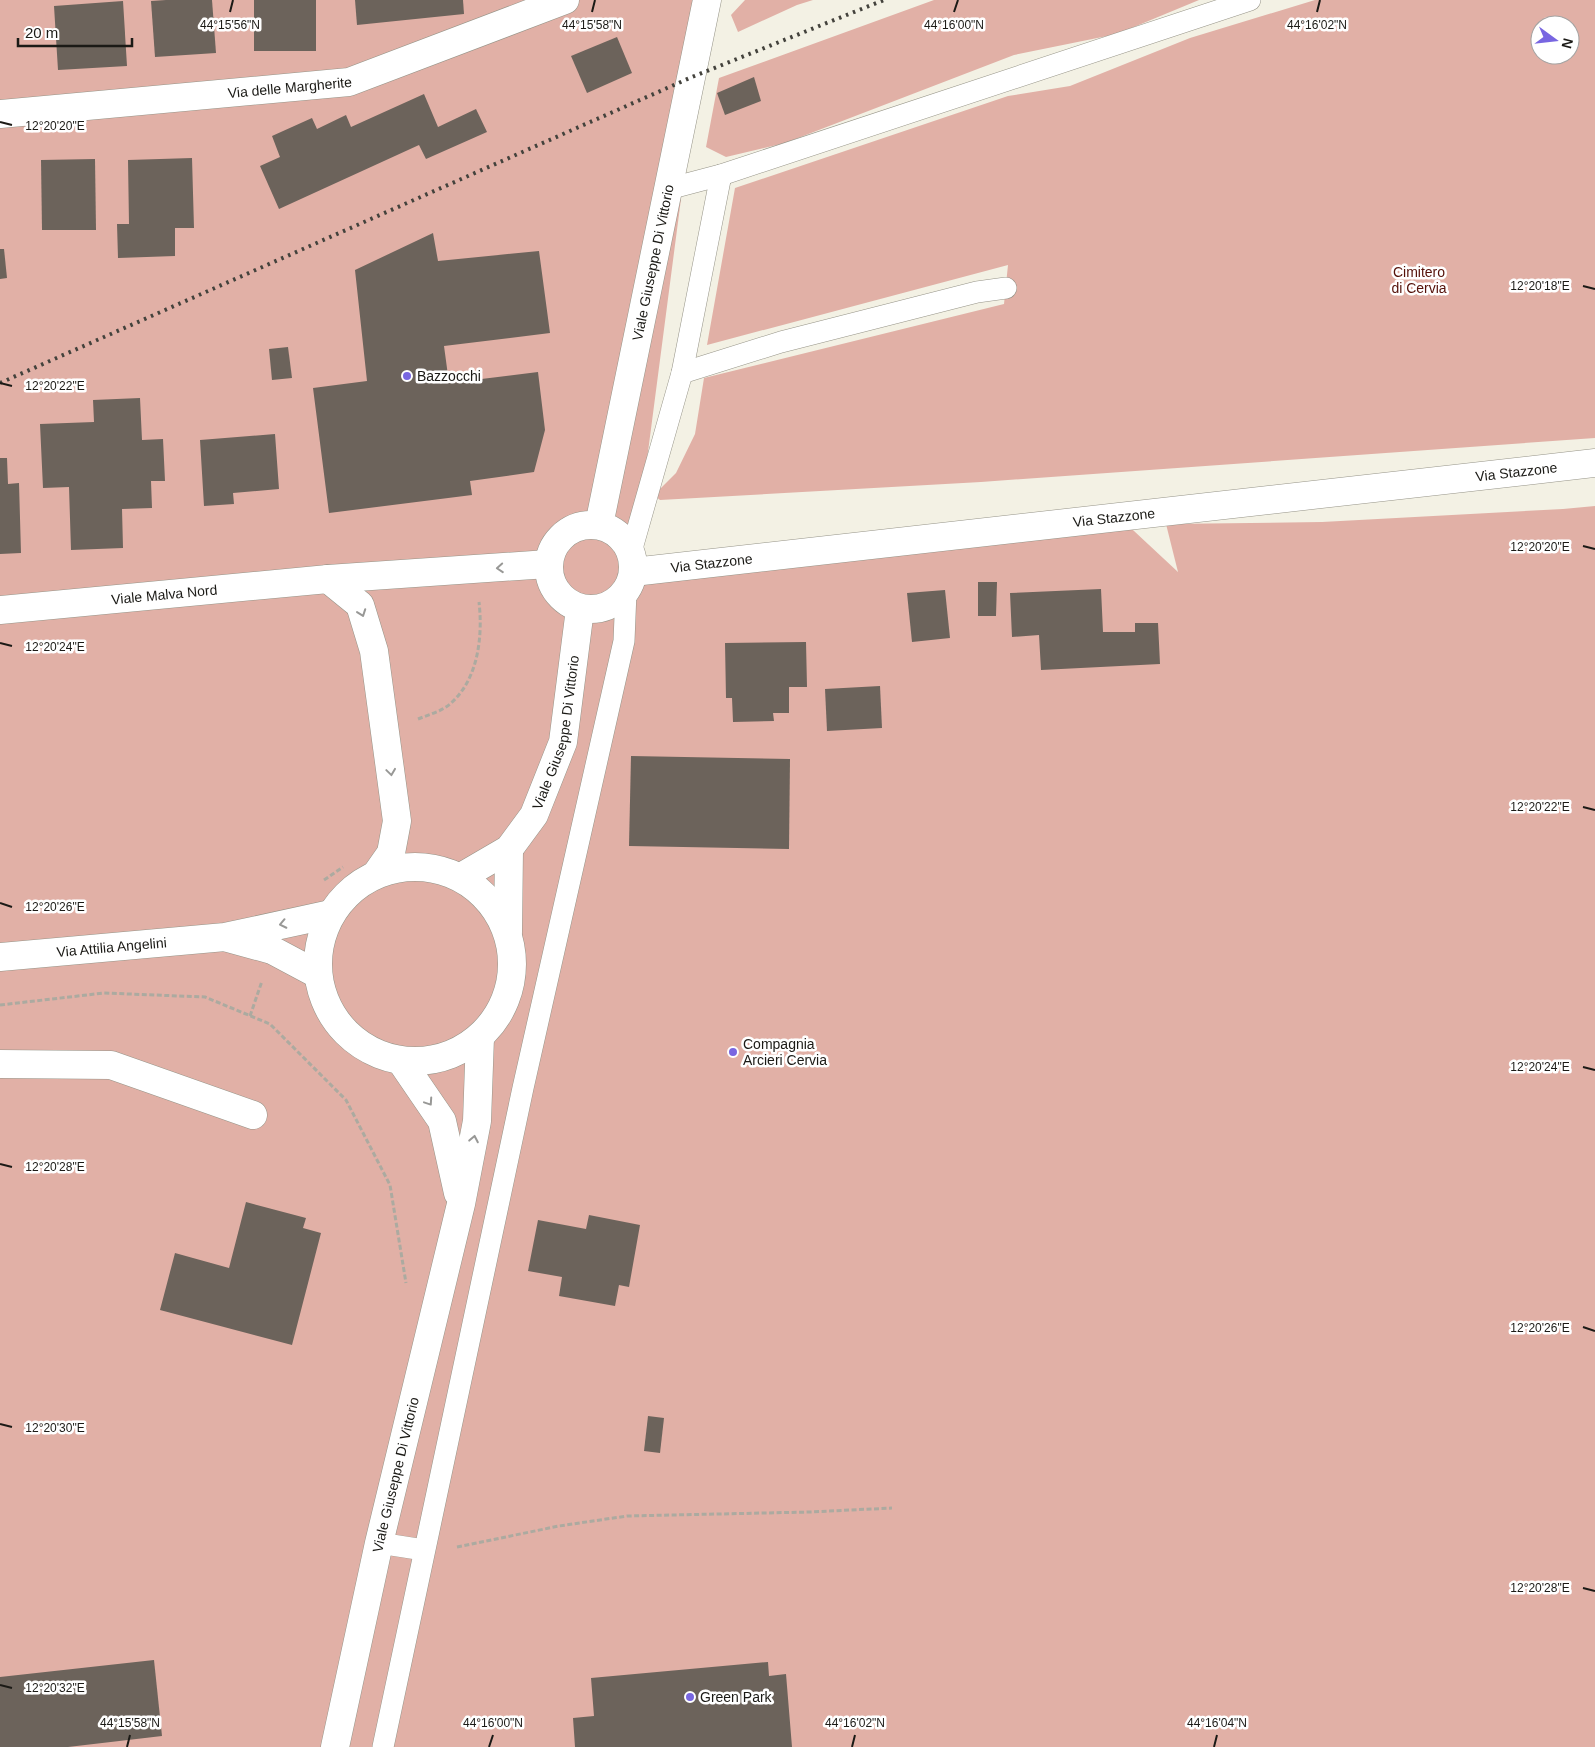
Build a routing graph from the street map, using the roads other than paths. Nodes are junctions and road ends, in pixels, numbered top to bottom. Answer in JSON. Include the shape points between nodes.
{"nodes":[{"id":1,"x":565,"y":0,"type":"edge"},
{"id":2,"x":706,"y":0,"type":"edge"},
{"id":3,"x":1250,"y":0,"type":"edge"},
{"id":4,"x":0,"y":114,"type":"edge"},
{"id":5,"x":721,"y":175,"type":"junction"},
{"id":6,"x":668,"y":189,"type":"junction"},
{"id":7,"x":1006,"y":288,"type":"dead end"},
{"id":8,"x":682,"y":373,"type":"junction"},
{"id":9,"x":1595,"y":463,"type":"edge"},
{"id":10,"x":599,"y":526,"type":"junction"},
{"id":11,"x":548,"y":564,"type":"junction"},
{"id":12,"x":630,"y":572,"type":"junction"},
{"id":13,"x":328,"y":579,"type":"junction"},
{"id":14,"x":580,"y":608,"type":"junction"},
{"id":15,"x":0,"y":610,"type":"edge"},
{"id":16,"x":509,"y":849,"type":"junction"},
{"id":17,"x":378,"y":873,"type":"junction"},
{"id":18,"x":460,"y":877,"type":"junction"},
{"id":19,"x":331,"y":914,"type":"junction"},
{"id":20,"x":508,"y":935,"type":"junction"},
{"id":21,"x":225,"y":937,"type":"junction"},
{"id":22,"x":0,"y":958,"type":"edge"},
{"id":23,"x":317,"y":974,"type":"junction"},
{"id":24,"x":480,"y":1036,"type":"junction"},
{"id":25,"x":401,"y":1061,"type":"junction"},
{"id":26,"x":0,"y":1064,"type":"edge"},
{"id":27,"x":253,"y":1115,"type":"dead end"},
{"id":28,"x":461,"y":1204,"type":"junction"},
{"id":29,"x":379,"y":1543,"type":"junction"},
{"id":30,"x":424,"y":1550,"type":"junction"},
{"id":31,"x":335,"y":1747,"type":"edge"},
{"id":32,"x":383,"y":1747,"type":"edge"}],
"edges":[{"from":1,"to":4,"type":"street","name":"Via delle Margherite","via":[[349,82]]},
{"from":2,"to":6,"type":"street","name":"Viale Giuseppe Di Vittorio"},
{"from":3,"to":5,"type":"lane"},
{"from":5,"to":6,"type":"lane"},
{"from":5,"to":8,"type":"lane"},
{"from":6,"to":10,"type":"street","name":"Viale Giuseppe Di Vittorio"},
{"from":7,"to":8,"type":"lane","via":[[978,292],[781,342]]},
{"from":8,"to":12,"type":"lane"},
{"from":9,"to":12,"type":"street","name":"Via Stazzone"},
{"from":10,"to":11,"type":"street","via":[[585,525],[560,538]]},
{"from":10,"to":12,"type":"street","via":[[613,530],[623,540]]},
{"from":11,"to":13,"type":"street","name":"Viale Malva Nord","one_way":true},
{"from":11,"to":14,"type":"street","via":[[556,592],[567,603]]},
{"from":12,"to":14,"type":"street","via":[[617,601],[593,610]]},
{"from":12,"to":30,"type":"lane","via":[[624,641],[523,1088]]},
{"from":13,"to":15,"type":"street","name":"Viale Malva Nord"},
{"from":13,"to":17,"type":"street","one_way":true,"via":[[360,606],[374,651],[397,821],[391,853]]},
{"from":14,"to":16,"type":"street","name":"Viale Giuseppe Di Vittorio","via":[[563,742],[534,815]]},
{"from":16,"to":18,"type":"street","name":"Viale Giuseppe Di Vittorio"},
{"from":16,"to":20,"type":"street"},
{"from":17,"to":18,"type":"street","via":[[405,866],[434,868]]},
{"from":17,"to":19,"type":"street","via":[[351,890]]},
{"from":18,"to":20,"type":"street","via":[[481,892],[498,912]]},
{"from":19,"to":21,"type":"street","name":"Via Attilia Angelini","one_way":true},
{"from":19,"to":23,"type":"street","via":[[319,943]]},
{"from":20,"to":24,"type":"street","via":[[513,963],[509,990],[498,1015]]},
{"from":21,"to":22,"type":"street","name":"Via Attilia Angelini"},
{"from":21,"to":23,"type":"street","name":"Via Attilia Angelini","via":[[272,950]]},
{"from":23,"to":25,"type":"street","via":[[326,1005],[344,1032],[370,1052]]},
{"from":24,"to":25,"type":"street","via":[[457,1053],[430,1061]]},
{"from":28,"to":24,"type":"street","name":"Viale Giuseppe Di Vittorio","one_way":true,"via":[[477,1121]]},
{"from":25,"to":28,"type":"street","name":"Viale Giuseppe Di Vittorio","one_way":true,"via":[[442,1121]]},
{"from":26,"to":27,"type":"street","via":[[111,1065]]},
{"from":28,"to":29,"type":"street","name":"Viale Giuseppe Di Vittorio"},
{"from":29,"to":30,"type":"lane"},
{"from":29,"to":31,"type":"street","name":"Viale Giuseppe Di Vittorio"},
{"from":30,"to":32,"type":"lane"}]}
